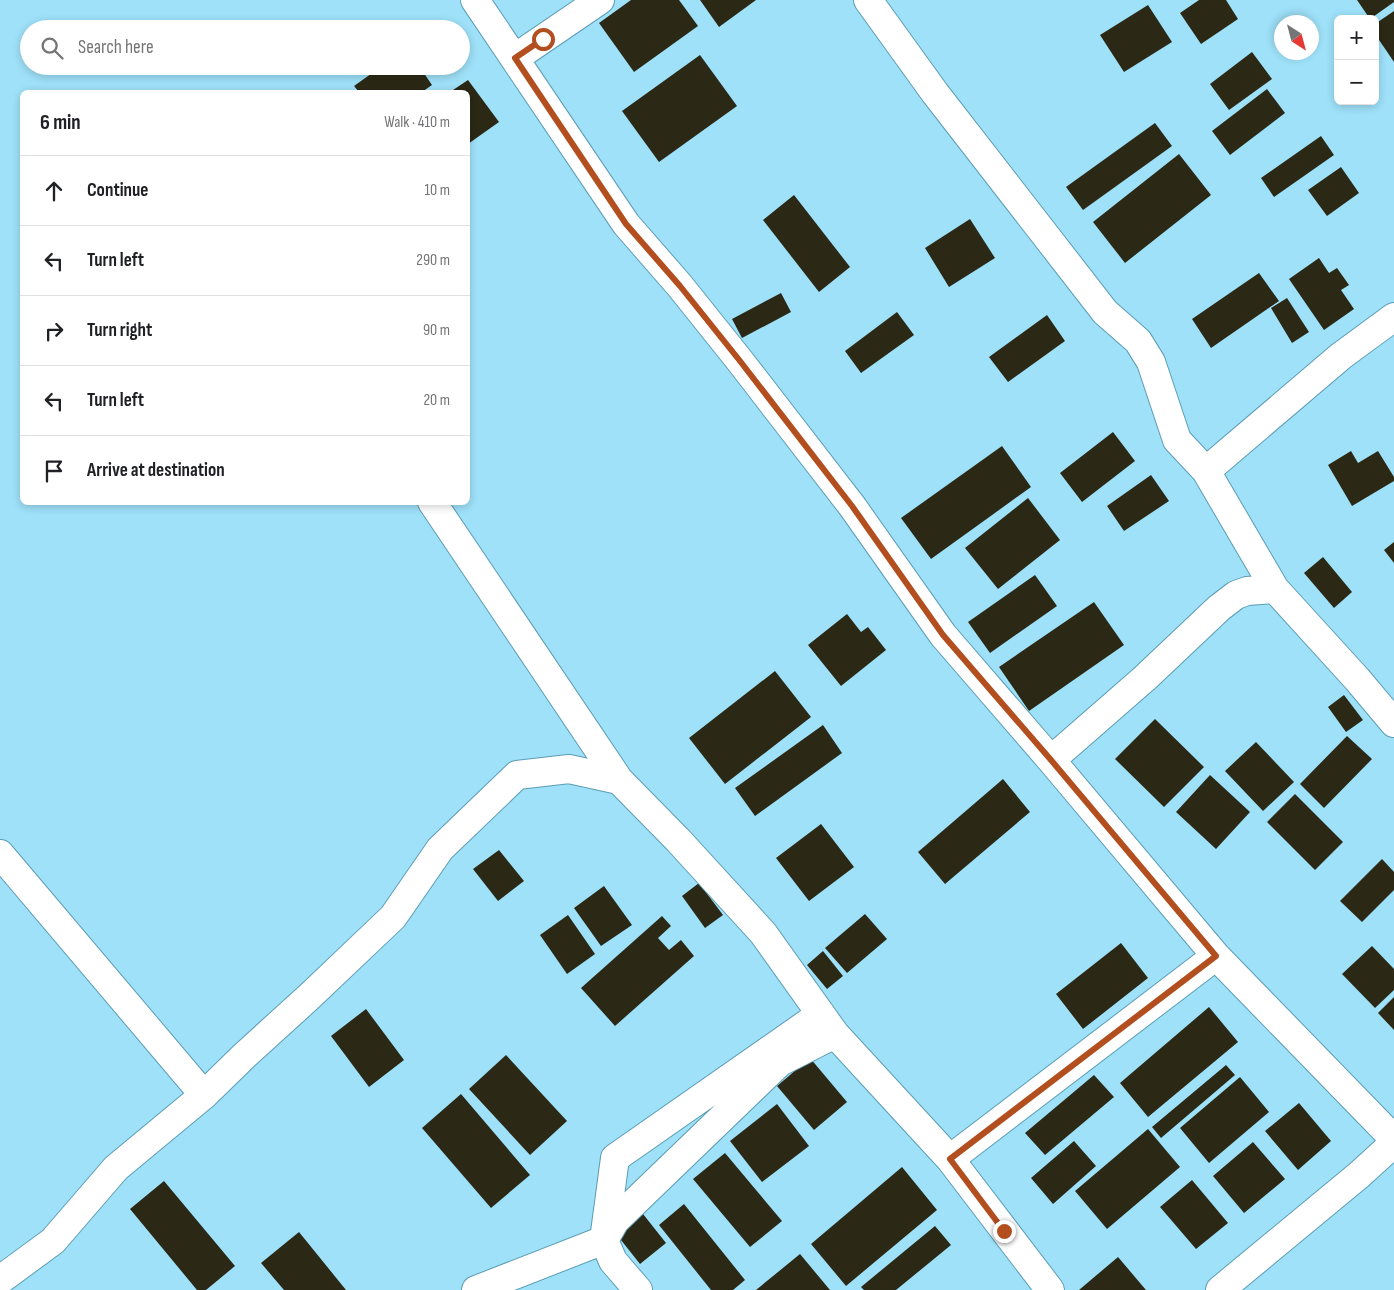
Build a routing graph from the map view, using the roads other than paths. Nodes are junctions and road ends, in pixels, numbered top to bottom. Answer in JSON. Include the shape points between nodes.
{"nodes":[{"id":1,"x":475,"y":0,"type":"edge"},
{"id":2,"x":600,"y":0,"type":"edge"},
{"id":3,"x":868,"y":0,"type":"edge"},
{"id":4,"x":515,"y":58,"type":"junction"},
{"id":5,"x":1394,"y":317,"type":"edge"},
{"id":6,"x":1206,"y":471,"type":"junction"},
{"id":7,"x":434,"y":505,"type":"edge"},
{"id":8,"x":1275,"y":589,"type":"junction"},
{"id":9,"x":1394,"y":723,"type":"edge"},
{"id":10,"x":1051,"y":760,"type":"junction"},
{"id":11,"x":619,"y":780,"type":"junction"},
{"id":12,"x":0,"y":854,"type":"edge"},
{"id":13,"x":1216,"y":956,"type":"junction"},
{"id":14,"x":828,"y":1024,"type":"junction"},
{"id":15,"x":204,"y":1096,"type":"junction"},
{"id":16,"x":1394,"y":1141,"type":"edge"},
{"id":17,"x":950,"y":1159,"type":"junction"},
{"id":18,"x":604,"y":1240,"type":"junction"},
{"id":19,"x":0,"y":1280,"type":"edge"},
{"id":20,"x":476,"y":1290,"type":"edge"},
{"id":21,"x":638,"y":1290,"type":"edge"},
{"id":22,"x":1050,"y":1290,"type":"edge"},
{"id":23,"x":1220,"y":1290,"type":"edge"}],
"edges":[{"from":1,"to":4,"type":"street"},
{"from":2,"to":4,"type":"street"},
{"from":3,"to":6,"type":"street","via":[[935,93],[1105,312],[1138,340],[1151,362],[1177,440]]},
{"from":4,"to":10,"type":"street","via":[[626,224],[680,286],[852,506],[943,635]]},
{"from":5,"to":6,"type":"street","via":[[1341,356]]},
{"from":6,"to":8,"type":"street"},
{"from":7,"to":11,"type":"street"},
{"from":8,"to":9,"type":"street"},
{"from":8,"to":10,"type":"street","via":[[1247,591],[1224,604]]},
{"from":10,"to":13,"type":"street"},
{"from":11,"to":14,"type":"street","via":[[763,933]]},
{"from":11,"to":15,"type":"street","via":[[569,769],[517,775],[440,849],[393,917]]},
{"from":12,"to":15,"type":"street"},
{"from":13,"to":16,"type":"street"},
{"from":13,"to":17,"type":"street"},
{"from":14,"to":17,"type":"street"},
{"from":14,"to":18,"type":"street","via":[[780,1062],[615,1221]]},
{"from":14,"to":18,"type":"street","via":[[615,1158]]},
{"from":15,"to":19,"type":"street","via":[[116,1168],[53,1241]]},
{"from":16,"to":23,"type":"street","via":[[1359,1175]]},
{"from":17,"to":22,"type":"street"},
{"from":18,"to":20,"type":"street"},
{"from":18,"to":21,"type":"street","via":[[613,1261]]}]}
